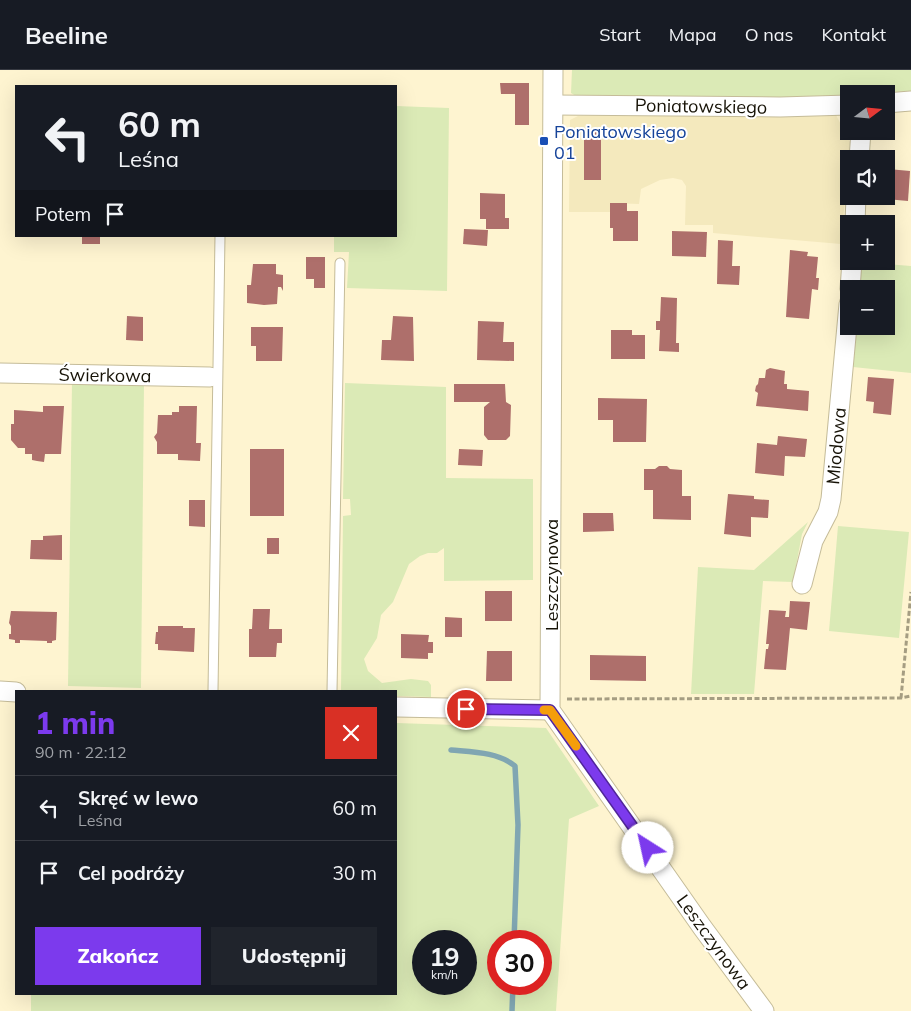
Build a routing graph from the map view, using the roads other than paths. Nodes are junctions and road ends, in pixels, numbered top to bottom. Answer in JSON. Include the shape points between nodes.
{"nodes":[{"id":1,"x":553,"y":70,"type":"edge"},
{"id":2,"x":911,"y":101,"type":"edge"},
{"id":3,"x":895,"y":102,"type":"edge"},
{"id":4,"x":554,"y":105,"type":"junction"},
{"id":5,"x":840,"y":105,"type":"edge"},
{"id":6,"x":220,"y":237,"type":"edge"},
{"id":7,"x":340,"y":264,"type":"dead end"},
{"id":8,"x":846,"y":335,"type":"edge"},
{"id":9,"x":0,"y":373,"type":"edge"},
{"id":10,"x":210,"y":377,"type":"dead end"},
{"id":11,"x":802,"y":584,"type":"dead end"},
{"id":12,"x":213,"y":690,"type":"edge"},
{"id":13,"x":332,"y":690,"type":"edge"},
{"id":14,"x":0,"y":691,"type":"edge"},
{"id":15,"x":15,"y":692,"type":"edge"},
{"id":16,"x":550,"y":705,"type":"junction"},
{"id":17,"x":397,"y":707,"type":"edge"},
{"id":18,"x":764,"y":1011,"type":"edge"}],
"edges":[{"from":1,"to":4,"type":"street","name":"Leszczynowa"},
{"from":2,"to":3,"type":"street"},
{"from":4,"to":5,"type":"street","name":"Poniatowskiego"},
{"from":4,"to":16,"type":"street","name":"Leszczynowa"},
{"from":6,"to":12,"type":"lane"},
{"from":7,"to":13,"type":"lane"},
{"from":8,"to":11,"type":"street","name":"Miodowa","via":[[831,499],[813,541]]},
{"from":9,"to":10,"type":"street","name":"Świerkowa"},
{"from":14,"to":15,"type":"street"},
{"from":16,"to":17,"type":"street"},
{"from":16,"to":18,"type":"street","name":"Leszczynowa"}]}
